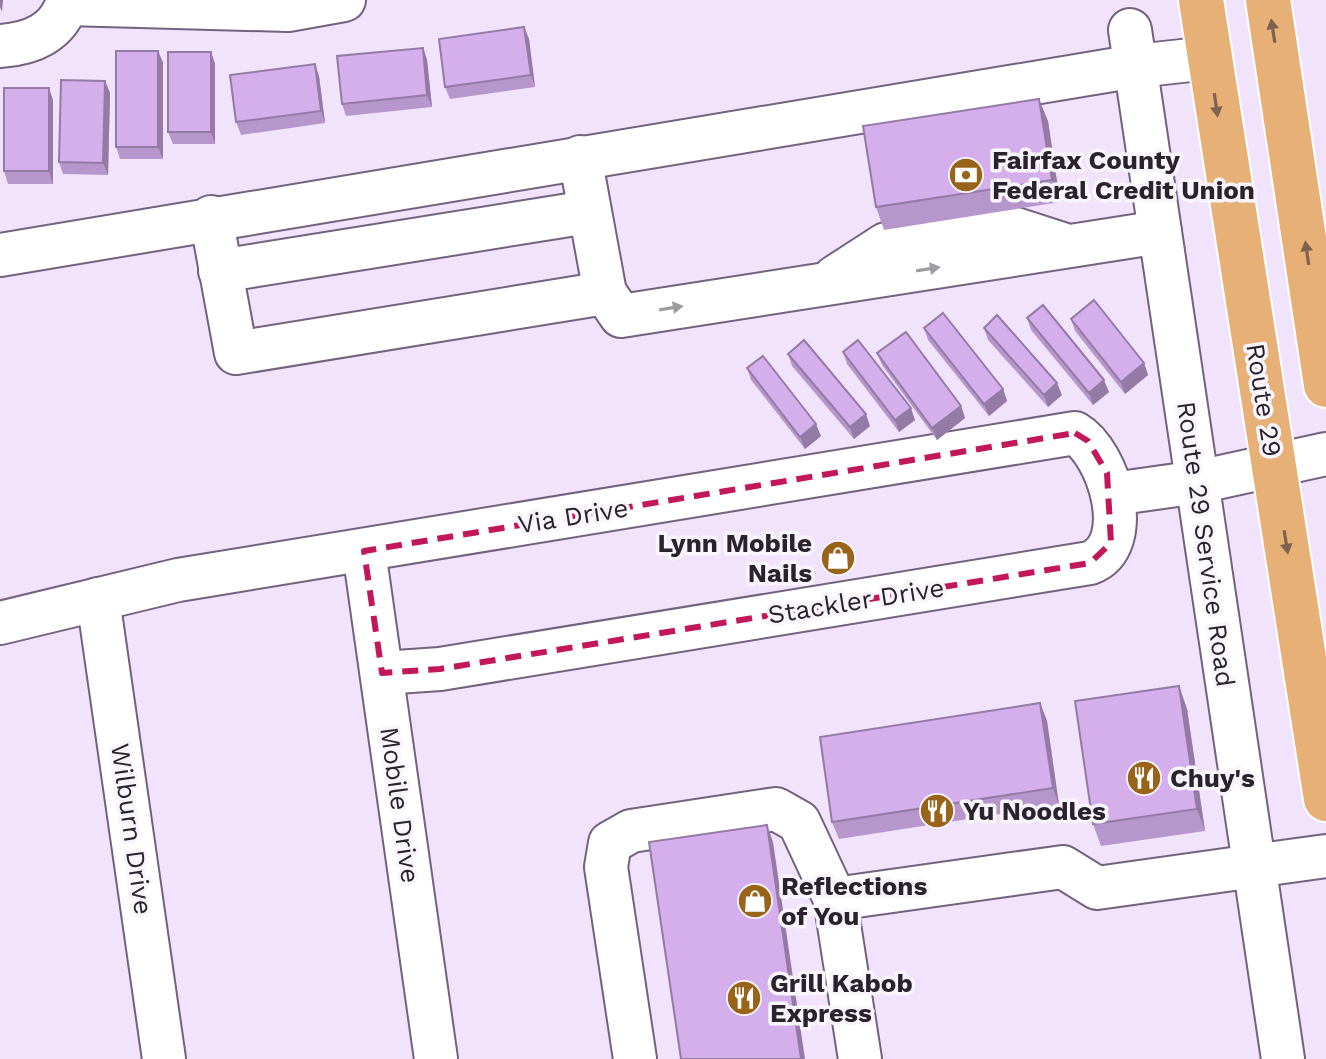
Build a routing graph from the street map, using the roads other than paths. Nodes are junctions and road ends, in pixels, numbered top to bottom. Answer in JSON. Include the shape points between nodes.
{"nodes":[{"id":1,"x":344,"y":0,"type":"edge"},
{"id":2,"x":1201,"y":0,"type":"edge"},
{"id":3,"x":1268,"y":0,"type":"edge"},
{"id":4,"x":68,"y":2,"type":"edge"},
{"id":5,"x":0,"y":46,"type":"edge"},
{"id":6,"x":1133,"y":48,"type":"junction"},
{"id":7,"x":1209,"y":58,"type":"junction"},
{"id":8,"x":580,"y":157,"type":"junction"},
{"id":9,"x":588,"y":212,"type":"junction"},
{"id":10,"x":211,"y":217,"type":"junction"},
{"id":11,"x":1160,"y":232,"type":"junction"},
{"id":12,"x":0,"y":255,"type":"edge"},
{"id":13,"x":220,"y":271,"type":"junction"},
{"id":14,"x":605,"y":293,"type":"junction"},
{"id":15,"x":1326,"y":385,"type":"edge"},
{"id":16,"x":1326,"y":454,"type":"edge"},
{"id":17,"x":1274,"y":465,"type":"junction"},
{"id":18,"x":1198,"y":482,"type":"junction"},
{"id":19,"x":1113,"y":494,"type":"junction"},
{"id":20,"x":364,"y":551,"type":"junction"},
{"id":21,"x":98,"y":599,"type":"junction"},
{"id":22,"x":0,"y":623,"type":"edge"},
{"id":23,"x":382,"y":673,"type":"junction"},
{"id":24,"x":1326,"y":799,"type":"edge"},
{"id":25,"x":1326,"y":856,"type":"edge"},
{"id":26,"x":1253,"y":866,"type":"junction"},
{"id":27,"x":835,"y":899,"type":"junction"},
{"id":28,"x":164,"y":1059,"type":"edge"},
{"id":29,"x":436,"y":1059,"type":"edge"},
{"id":30,"x":635,"y":1059,"type":"edge"},
{"id":31,"x":860,"y":1059,"type":"edge"},
{"id":32,"x":1283,"y":1059,"type":"edge"}],
"edges":[{"from":1,"to":4,"type":"street","via":[[288,10]]},
{"from":2,"to":7,"type":"main road","name":"Route 29"},
{"from":15,"to":3,"type":"main road","one_way":true},
{"from":4,"to":5,"type":"street","via":[[55,25],[29,44]]},
{"from":6,"to":7,"type":"street"},
{"from":6,"to":8,"type":"street"},
{"from":6,"to":11,"type":"street","name":"Route 29 Service Road"},
{"from":7,"to":17,"type":"main road","name":"Route 29","one_way":true},
{"from":8,"to":9,"type":"street"},
{"from":8,"to":10,"type":"street"},
{"from":9,"to":13,"type":"street"},
{"from":9,"to":14,"type":"street"},
{"from":10,"to":12,"type":"street"},
{"from":10,"to":13,"type":"street"},
{"from":14,"to":11,"type":"street","one_way":true,"via":[[621,316]]},
{"from":11,"to":18,"type":"street","name":"Route 29 Service Road"},
{"from":13,"to":14,"type":"street","via":[[236,353]]},
{"from":16,"to":17,"type":"street"},
{"from":17,"to":18,"type":"street"},
{"from":17,"to":24,"type":"main road","name":"Route 29","one_way":true},
{"from":18,"to":19,"type":"street"},
{"from":18,"to":26,"type":"street","name":"Route 29 Service Road"},
{"from":19,"to":20,"type":"street","name":"Via Drive","via":[[1088,441],[1075,433]]},
{"from":19,"to":23,"type":"street","name":"Stackler Drive","via":[[1111,543],[1107,553],[1090,563],[440,669]]},
{"from":20,"to":21,"type":"street","name":"Via Drive","via":[[178,580]]},
{"from":20,"to":23,"type":"street","name":"Mobile Drive"},
{"from":21,"to":22,"type":"street","name":"Via Drive"},
{"from":21,"to":28,"type":"street","name":"Wilburn Drive"},
{"from":23,"to":29,"type":"street","name":"Mobile Drive"},
{"from":25,"to":26,"type":"street"},
{"from":26,"to":27,"type":"street","via":[[1097,888],[1063,867]]},
{"from":26,"to":32,"type":"street","name":"Route 29 Service Road"},
{"from":27,"to":30,"type":"street","via":[[799,822],[776,809],[631,831],[610,843],[606,867]]},
{"from":27,"to":31,"type":"street"}]}
